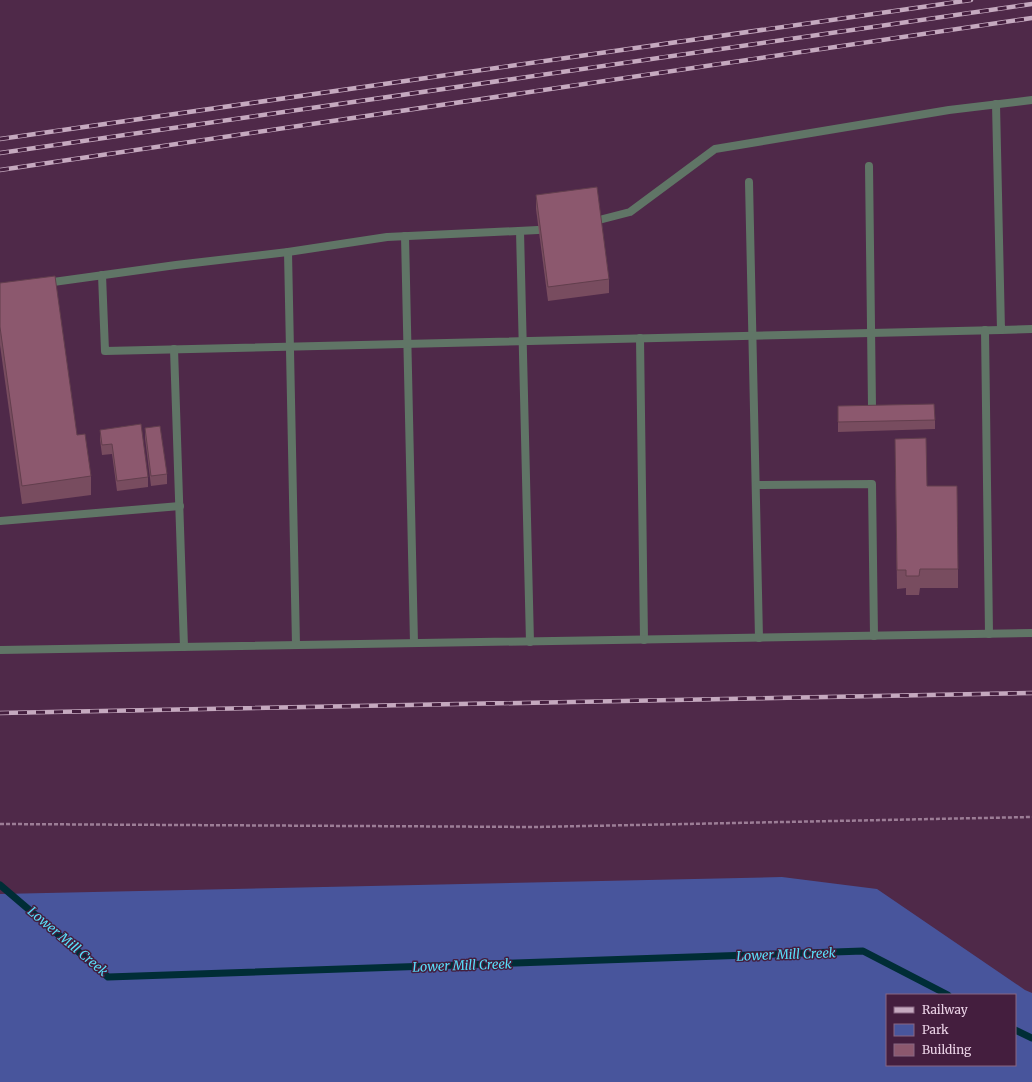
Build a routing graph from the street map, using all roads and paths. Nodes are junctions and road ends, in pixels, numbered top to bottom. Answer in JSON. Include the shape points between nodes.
{"nodes":[{"id":1,"x":1032,"y":100,"type":"edge"},
{"id":2,"x":996,"y":104,"type":"junction"},
{"id":3,"x":869,"y":166,"type":"dead end"},
{"id":4,"x":749,"y":182,"type":"dead end"},
{"id":5,"x":599,"y":220,"type":"edge"},
{"id":6,"x":538,"y":230,"type":"edge"},
{"id":7,"x":520,"y":231,"type":"junction"},
{"id":8,"x":405,"y":236,"type":"junction"},
{"id":9,"x":288,"y":252,"type":"junction"},
{"id":10,"x":102,"y":275,"type":"junction"},
{"id":11,"x":39,"y":284,"type":"edge"},
{"id":12,"x":1032,"y":329,"type":"edge"},
{"id":13,"x":985,"y":330,"type":"junction"},
{"id":14,"x":1001,"y":330,"type":"junction"},
{"id":15,"x":872,"y":333,"type":"junction"},
{"id":16,"x":753,"y":335,"type":"junction"},
{"id":17,"x":640,"y":338,"type":"junction"},
{"id":18,"x":524,"y":341,"type":"junction"},
{"id":19,"x":408,"y":344,"type":"junction"},
{"id":20,"x":290,"y":346,"type":"junction"},
{"id":21,"x":174,"y":349,"type":"junction"},
{"id":22,"x":872,"y":406,"type":"edge"},
{"id":23,"x":757,"y":484,"type":"junction"},
{"id":24,"x":180,"y":506,"type":"junction"},
{"id":25,"x":0,"y":520,"type":"edge"},
{"id":26,"x":1032,"y":633,"type":"edge"},
{"id":27,"x":989,"y":634,"type":"junction"},
{"id":28,"x":874,"y":636,"type":"junction"},
{"id":29,"x":759,"y":638,"type":"junction"},
{"id":30,"x":644,"y":640,"type":"junction"},
{"id":31,"x":530,"y":642,"type":"junction"},
{"id":32,"x":414,"y":643,"type":"junction"},
{"id":33,"x":296,"y":646,"type":"junction"},
{"id":34,"x":184,"y":647,"type":"junction"},
{"id":35,"x":0,"y":650,"type":"edge"},
{"id":36,"x":1032,"y":817,"type":"edge"},
{"id":37,"x":0,"y":824,"type":"edge"}],
"edges":[{"from":1,"to":2,"type":"lane"},
{"from":2,"to":5,"type":"lane","via":[[715,149],[630,212]]},
{"from":2,"to":14,"type":"lane"},
{"from":3,"to":15,"type":"lane"},
{"from":4,"to":16,"type":"lane"},
{"from":6,"to":7,"type":"lane"},
{"from":7,"to":8,"type":"lane"},
{"from":7,"to":18,"type":"lane"},
{"from":8,"to":9,"type":"lane"},
{"from":8,"to":19,"type":"lane"},
{"from":9,"to":10,"type":"lane"},
{"from":9,"to":20,"type":"lane"},
{"from":10,"to":11,"type":"lane"},
{"from":10,"to":21,"type":"lane","via":[[105,351]]},
{"from":12,"to":14,"type":"lane"},
{"from":13,"to":14,"type":"lane"},
{"from":13,"to":15,"type":"lane"},
{"from":13,"to":27,"type":"lane"},
{"from":15,"to":16,"type":"lane"},
{"from":15,"to":22,"type":"lane"},
{"from":16,"to":17,"type":"lane"},
{"from":16,"to":23,"type":"lane"},
{"from":17,"to":18,"type":"lane"},
{"from":17,"to":30,"type":"lane"},
{"from":18,"to":19,"type":"lane"},
{"from":18,"to":31,"type":"lane"},
{"from":19,"to":20,"type":"lane"},
{"from":19,"to":32,"type":"lane"},
{"from":20,"to":21,"type":"lane"},
{"from":20,"to":33,"type":"lane"},
{"from":21,"to":24,"type":"lane"},
{"from":23,"to":28,"type":"lane","via":[[872,484]]},
{"from":23,"to":29,"type":"lane"},
{"from":24,"to":25,"type":"lane"},
{"from":24,"to":34,"type":"lane"},
{"from":26,"to":27,"type":"lane"},
{"from":27,"to":28,"type":"lane"},
{"from":28,"to":29,"type":"lane"},
{"from":29,"to":30,"type":"lane"},
{"from":30,"to":31,"type":"lane"},
{"from":31,"to":32,"type":"lane"},
{"from":32,"to":33,"type":"lane"},
{"from":33,"to":34,"type":"lane"},
{"from":34,"to":35,"type":"lane"},
{"from":36,"to":37,"type":"path","via":[[536,827]]}]}
